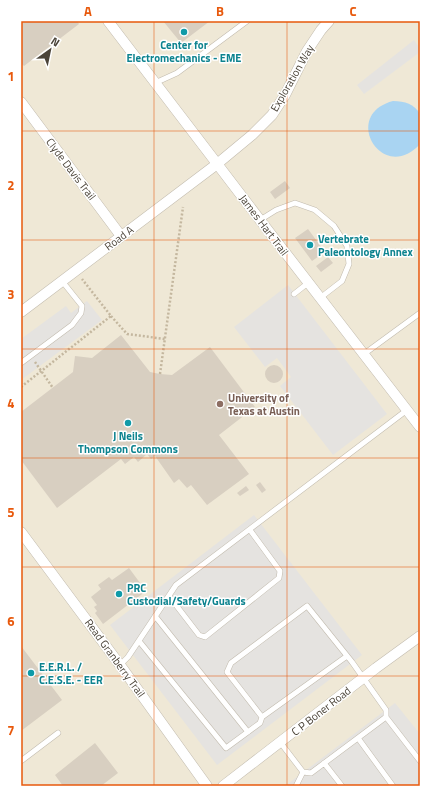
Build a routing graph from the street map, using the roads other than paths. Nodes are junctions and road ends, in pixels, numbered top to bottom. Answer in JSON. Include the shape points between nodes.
{"nodes":[{"id":1,"x":108,"y":21,"type":"edge"},
{"id":2,"x":247,"y":21,"type":"edge"},
{"id":3,"x":329,"y":21,"type":"edge"},
{"id":4,"x":155,"y":83,"type":"junction"},
{"id":5,"x":21,"y":102,"type":"edge"},
{"id":6,"x":216,"y":164,"type":"junction"},
{"id":7,"x":260,"y":220,"type":"junction"},
{"id":8,"x":121,"y":236,"type":"junction"},
{"id":9,"x":62,"y":281,"type":"junction"},
{"id":10,"x":308,"y":283,"type":"junction"},
{"id":11,"x":294,"y":294,"type":"dead end"},
{"id":12,"x":320,"y":298,"type":"junction"},
{"id":13,"x":21,"y":312,"type":"edge"},
{"id":14,"x":420,"y":313,"type":"edge"},
{"id":15,"x":364,"y":354,"type":"junction"},
{"id":16,"x":21,"y":363,"type":"edge"},
{"id":17,"x":407,"y":410,"type":"junction"},
{"id":18,"x":420,"y":428,"type":"edge"},
{"id":19,"x":250,"y":530,"type":"junction"},
{"id":20,"x":21,"y":532,"type":"edge"},
{"id":21,"x":169,"y":596,"type":"junction"},
{"id":22,"x":155,"y":616,"type":"junction"},
{"id":23,"x":420,"y":636,"type":"edge"},
{"id":24,"x":139,"y":641,"type":"junction"},
{"id":25,"x":348,"y":656,"type":"junction"},
{"id":26,"x":120,"y":665,"type":"junction"},
{"id":27,"x":363,"y":678,"type":"junction"},
{"id":28,"x":262,"y":717,"type":"junction"},
{"id":29,"x":386,"y":717,"type":"junction"},
{"id":30,"x":248,"y":732,"type":"junction"},
{"id":31,"x":58,"y":733,"type":"dead end"},
{"id":32,"x":358,"y":738,"type":"junction"},
{"id":33,"x":280,"y":742,"type":"junction"},
{"id":34,"x":21,"y":761,"type":"edge"},
{"id":35,"x":420,"y":761,"type":"edge"},
{"id":36,"x":324,"y":763,"type":"junction"},
{"id":37,"x":302,"y":772,"type":"junction"},
{"id":38,"x":207,"y":786,"type":"edge"},
{"id":39,"x":223,"y":786,"type":"edge"},
{"id":40,"x":296,"y":786,"type":"edge"},
{"id":41,"x":342,"y":786,"type":"edge"},
{"id":42,"x":393,"y":786,"type":"edge"}],
"edges":[{"from":1,"to":4,"type":"street","name":"James Hart Trail"},
{"from":2,"to":4,"type":"lane","via":[[177,73]]},
{"from":3,"to":6,"type":"street","name":"Exploration Way","via":[[307,51],[272,115]]},
{"from":4,"to":6,"type":"street","name":"James Hart Trail"},
{"from":5,"to":8,"type":"street","name":"Clyde Davis Trail"},
{"from":6,"to":7,"type":"street","name":"James Hart Trail"},
{"from":6,"to":8,"type":"street","name":"Road A"},
{"from":7,"to":10,"type":"street","name":"James Hart Trail"},
{"from":7,"to":12,"type":"lane","via":[[276,210],[296,203],[316,210],[334,226],[347,246],[349,264],[342,281]]},
{"from":8,"to":9,"type":"street","name":"Road A"},
{"from":9,"to":13,"type":"street","name":"Road A"},
{"from":9,"to":16,"type":"lane","via":[[82,306],[81,313],[72,325]]},
{"from":10,"to":11,"type":"lane"},
{"from":10,"to":12,"type":"street","name":"James Hart Trail"},
{"from":12,"to":15,"type":"street","name":"James Hart Trail"},
{"from":14,"to":15,"type":"lane"},
{"from":15,"to":17,"type":"street","name":"James Hart Trail"},
{"from":17,"to":18,"type":"street","name":"James Hart Trail"},
{"from":17,"to":19,"type":"lane"},
{"from":19,"to":21,"type":"lane","via":[[176,585]]},
{"from":19,"to":21,"type":"lane","via":[[280,571],[279,578],[205,637],[199,636]]},
{"from":20,"to":26,"type":"street","name":"Read Granberry Trail"},
{"from":21,"to":22,"type":"lane"},
{"from":22,"to":24,"type":"lane"},
{"from":22,"to":30,"type":"lane"},
{"from":23,"to":27,"type":"street","name":"C P Boner Road"},
{"from":24,"to":26,"type":"lane"},
{"from":24,"to":30,"type":"lane","via":[[223,746],[226,748]]},
{"from":25,"to":27,"type":"lane"},
{"from":25,"to":28,"type":"lane"},
{"from":25,"to":28,"type":"lane","via":[[307,606],[231,663],[226,672]]},
{"from":26,"to":38,"type":"street","name":"Read Granberry Trail"},
{"from":27,"to":29,"type":"lane","via":[[386,710]]},
{"from":27,"to":33,"type":"street","name":"C P Boner Road"},
{"from":28,"to":30,"type":"lane","via":[[260,723]]},
{"from":29,"to":32,"type":"lane"},
{"from":29,"to":35,"type":"lane"},
{"from":31,"to":34,"type":"lane"},
{"from":32,"to":36,"type":"lane"},
{"from":32,"to":42,"type":"lane"},
{"from":33,"to":37,"type":"lane"},
{"from":33,"to":39,"type":"street","name":"C P Boner Road"},
{"from":36,"to":37,"type":"lane","via":[[311,773]]},
{"from":36,"to":41,"type":"lane"},
{"from":37,"to":40,"type":"lane"}]}
